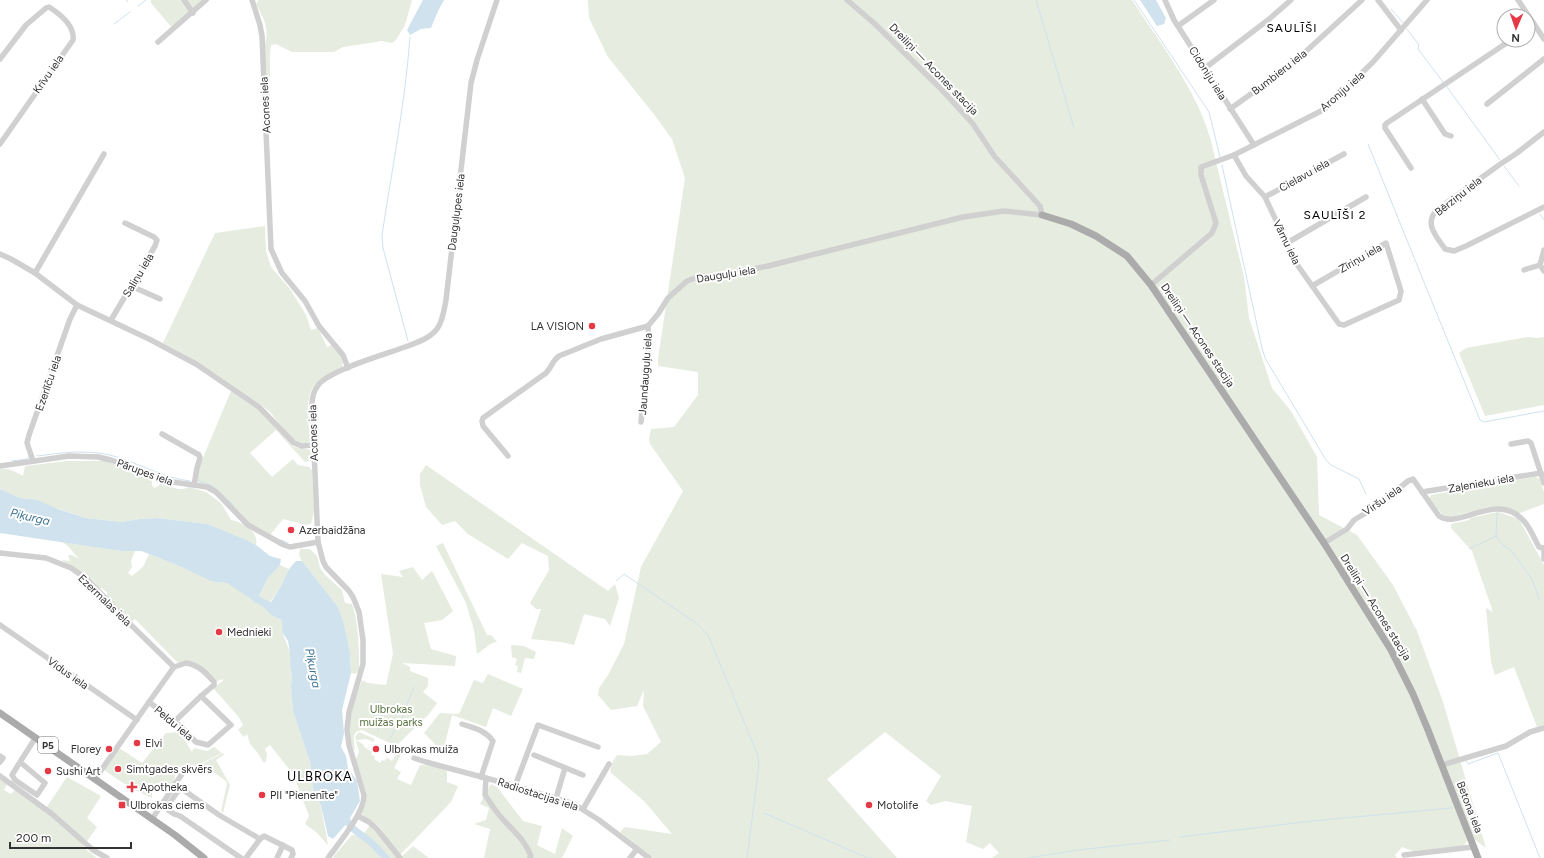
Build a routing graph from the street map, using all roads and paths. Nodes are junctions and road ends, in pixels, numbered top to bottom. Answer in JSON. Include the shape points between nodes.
{"nodes":[{"id":1,"x":184,"y":0,"type":"edge"},
{"id":2,"x":206,"y":0,"type":"edge"},
{"id":3,"x":252,"y":0,"type":"edge"},
{"id":4,"x":497,"y":0,"type":"edge"},
{"id":5,"x":847,"y":0,"type":"edge"},
{"id":6,"x":1165,"y":0,"type":"edge"},
{"id":7,"x":1214,"y":0,"type":"edge"},
{"id":8,"x":1291,"y":0,"type":"edge"},
{"id":9,"x":1362,"y":0,"type":"edge"},
{"id":10,"x":1378,"y":0,"type":"edge"},
{"id":11,"x":1427,"y":0,"type":"edge"},
{"id":12,"x":192,"y":13,"type":"junction"},
{"id":13,"x":1178,"y":26,"type":"junction"},
{"id":14,"x":1536,"y":27,"type":"edge"},
{"id":15,"x":1401,"y":30,"type":"junction"},
{"id":16,"x":1544,"y":39,"type":"edge"},
{"id":17,"x":158,"y":42,"type":"dead end"},
{"id":18,"x":1498,"y":48,"type":"edge"},
{"id":19,"x":0,"y":59,"type":"edge"},
{"id":20,"x":1544,"y":59,"type":"edge"},
{"id":21,"x":1205,"y":68,"type":"junction"},
{"id":22,"x":1422,"y":99,"type":"junction"},
{"id":23,"x":1487,"y":104,"type":"dead end"},
{"id":24,"x":1230,"y":109,"type":"junction"},
{"id":25,"x":1544,"y":132,"type":"edge"},
{"id":26,"x":1451,"y":136,"type":"dead end"},
{"id":27,"x":0,"y":144,"type":"edge"},
{"id":28,"x":1254,"y":145,"type":"junction"},
{"id":29,"x":104,"y":154,"type":"dead end"},
{"id":30,"x":1344,"y":154,"type":"dead end"},
{"id":31,"x":1234,"y":155,"type":"junction"},
{"id":32,"x":1412,"y":168,"type":"dead end"},
{"id":33,"x":1265,"y":197,"type":"junction"},
{"id":34,"x":1366,"y":197,"type":"dead end"},
{"id":35,"x":1544,"y":207,"type":"edge"},
{"id":36,"x":1042,"y":215,"type":"junction"},
{"id":37,"x":125,"y":223,"type":"dead end"},
{"id":38,"x":1287,"y":243,"type":"junction"},
{"id":39,"x":1544,"y":250,"type":"edge"},
{"id":40,"x":0,"y":254,"type":"edge"},
{"id":41,"x":1540,"y":265,"type":"junction"},
{"id":42,"x":1524,"y":270,"type":"dead end"},
{"id":43,"x":1544,"y":271,"type":"edge"},
{"id":44,"x":35,"y":273,"type":"junction"},
{"id":45,"x":1151,"y":285,"type":"junction"},
{"id":46,"x":131,"y":286,"type":"junction"},
{"id":47,"x":1312,"y":286,"type":"junction"},
{"id":48,"x":160,"y":299,"type":"dead end"},
{"id":49,"x":77,"y":305,"type":"junction"},
{"id":50,"x":111,"y":320,"type":"junction"},
{"id":51,"x":1344,"y":325,"type":"joint"},
{"id":52,"x":648,"y":326,"type":"junction"},
{"id":53,"x":348,"y":368,"type":"junction"},
{"id":54,"x":641,"y":422,"type":"dead end"},
{"id":55,"x":162,"y":434,"type":"dead end"},
{"id":56,"x":1511,"y":444,"type":"dead end"},
{"id":57,"x":314,"y":445,"type":"junction"},
{"id":58,"x":508,"y":456,"type":"dead end"},
{"id":59,"x":33,"y":461,"type":"junction"},
{"id":60,"x":0,"y":466,"type":"edge"},
{"id":61,"x":1540,"y":473,"type":"junction"},
{"id":62,"x":1544,"y":483,"type":"edge"},
{"id":63,"x":194,"y":485,"type":"junction"},
{"id":64,"x":1422,"y":492,"type":"junction"},
{"id":65,"x":318,"y":542,"type":"junction"},
{"id":66,"x":1324,"y":543,"type":"junction"},
{"id":67,"x":1544,"y":548,"type":"edge"},
{"id":68,"x":0,"y":553,"type":"edge"},
{"id":69,"x":1544,"y":559,"type":"edge"},
{"id":70,"x":0,"y":625,"type":"edge"},
{"id":71,"x":174,"y":666,"type":"junction"},
{"id":72,"x":201,"y":696,"type":"junction"},
{"id":73,"x":149,"y":702,"type":"junction"},
{"id":74,"x":0,"y":713,"type":"edge"},
{"id":75,"x":137,"y":720,"type":"junction"},
{"id":76,"x":174,"y":722,"type":"junction"},
{"id":77,"x":462,"y":724,"type":"dead end"},
{"id":78,"x":1544,"y":728,"type":"edge"},
{"id":79,"x":36,"y":737,"type":"junction"},
{"id":80,"x":598,"y":747,"type":"dead end"},
{"id":81,"x":534,"y":755,"type":"dead end"},
{"id":82,"x":0,"y":756,"type":"edge"},
{"id":83,"x":414,"y":758,"type":"dead end"},
{"id":84,"x":0,"y":762,"type":"edge"},
{"id":85,"x":20,"y":762,"type":"junction"},
{"id":86,"x":609,"y":764,"type":"dead end"},
{"id":87,"x":1442,"y":764,"type":"junction"},
{"id":88,"x":565,"y":768,"type":"junction"},
{"id":89,"x":184,"y":771,"type":"dead end"},
{"id":90,"x":583,"y":775,"type":"dead end"},
{"id":91,"x":0,"y":776,"type":"edge"},
{"id":92,"x":483,"y":777,"type":"junction"},
{"id":93,"x":95,"y":779,"type":"junction"},
{"id":94,"x":176,"y":784,"type":"junction"},
{"id":95,"x":515,"y":786,"type":"junction"},
{"id":96,"x":183,"y":789,"type":"junction"},
{"id":97,"x":37,"y":795,"type":"junction"},
{"id":98,"x":556,"y":798,"type":"junction"},
{"id":99,"x":161,"y":805,"type":"junction"},
{"id":100,"x":41,"y":806,"type":"junction"},
{"id":101,"x":166,"y":808,"type":"junction"},
{"id":102,"x":583,"y":809,"type":"junction"},
{"id":103,"x":356,"y":818,"type":"junction"},
{"id":104,"x":152,"y":819,"type":"junction"},
{"id":105,"x":260,"y":838,"type":"junction"},
{"id":106,"x":284,"y":845,"type":"junction"},
{"id":107,"x":1473,"y":847,"type":"junction"},
{"id":108,"x":637,"y":849,"type":"junction"},
{"id":109,"x":1404,"y":855,"type":"dead end"},
{"id":110,"x":206,"y":857,"type":"edge"},
{"id":111,"x":107,"y":858,"type":"edge"},
{"id":112,"x":241,"y":858,"type":"edge"},
{"id":113,"x":246,"y":858,"type":"edge"},
{"id":114,"x":277,"y":858,"type":"edge"},
{"id":115,"x":291,"y":858,"type":"edge"},
{"id":116,"x":328,"y":858,"type":"edge"},
{"id":117,"x":400,"y":858,"type":"edge"},
{"id":118,"x":530,"y":858,"type":"edge"},
{"id":119,"x":630,"y":858,"type":"edge"},
{"id":120,"x":649,"y":858,"type":"edge"},
{"id":121,"x":1478,"y":858,"type":"edge"}],
"edges":[{"from":1,"to":12,"type":"street"},
{"from":2,"to":12,"type":"street"},
{"from":3,"to":53,"type":"street","name":"Acones iela","via":[[262,36],[271,249],[282,273],[305,301],[319,326],[343,354]]},
{"from":4,"to":53,"type":"street","name":"Dauguļupes iela","via":[[471,83],[446,300],[441,323],[436,331],[419,342]]},
{"from":5,"to":36,"type":"street","name":"Dreiliņi — Acones stacija","via":[[875,24],[956,106],[998,161],[1040,206]]},
{"from":6,"to":13,"type":"street","name":"Cidoniju iela"},
{"from":7,"to":13,"type":"street"},
{"from":8,"to":21,"type":"street"},
{"from":9,"to":24,"type":"street","name":"Bumbieru iela","via":[[1290,66]]},
{"from":10,"to":15,"type":"street"},
{"from":11,"to":15,"type":"street","name":"Aroniju iela"},
{"from":12,"to":17,"type":"street"},
{"from":13,"to":21,"type":"street","name":"Cidoniju iela"},
{"from":14,"to":16,"type":"street"},
{"from":15,"to":28,"type":"street","name":"Aroniju iela","via":[[1359,77],[1325,109]]},
{"from":18,"to":22,"type":"street"},
{"from":19,"to":27,"type":"street","name":"Krīvu iela","via":[[26,26],[49,7],[68,24],[73,35],[73,40]]},
{"from":20,"to":23,"type":"street"},
{"from":21,"to":24,"type":"street","name":"Cidoniju iela"},
{"from":22,"to":26,"type":"street","via":[[1445,134]]},
{"from":22,"to":32,"type":"street","via":[[1385,125]]},
{"from":24,"to":28,"type":"street","name":"Cidoniju iela"},
{"from":25,"to":35,"type":"street","name":"Bērziņu iela","via":[[1438,209],[1431,218],[1430,226],[1445,249],[1454,251]]},
{"from":28,"to":31,"type":"street","name":"Aroniju iela"},
{"from":29,"to":44,"type":"street"},
{"from":30,"to":33,"type":"street","name":"Cielavu iela"},
{"from":31,"to":33,"type":"street","name":"Vārnu iela","via":[[1246,176]]},
{"from":31,"to":45,"type":"street","name":"Aroniju iela","via":[[1201,167],[1200,170],[1216,222],[1212,233]]},
{"from":33,"to":38,"type":"street","name":"Vārnu iela"},
{"from":34,"to":38,"type":"street"},
{"from":36,"to":45,"type":"main road","name":"Dreiliņi — Acones stacija","via":[[1071,224],[1096,236],[1127,256]]},
{"from":36,"to":52,"type":"street","name":"Dauguļu iela","via":[[1004,211],[963,217],[789,261],[733,273],[698,277],[687,281],[664,303]]},
{"from":37,"to":46,"type":"street","name":"Saliņu iela","via":[[157,240]]},
{"from":38,"to":47,"type":"street","name":"Vārnu iela","via":[[1296,263]]},
{"from":39,"to":41,"type":"street"},
{"from":40,"to":44,"type":"street"},
{"from":41,"to":42,"type":"street"},
{"from":41,"to":43,"type":"street"},
{"from":44,"to":49,"type":"street"},
{"from":45,"to":66,"type":"main road","name":"Dreiliņi — Acones stacija"},
{"from":46,"to":48,"type":"street"},
{"from":46,"to":50,"type":"street","name":"Saliņu iela"},
{"from":47,"to":51,"type":"street","name":"Vārnu iela","via":[[1339,324]]},
{"from":47,"to":51,"type":"street","name":"Zīriņu iela","via":[[1386,243],[1401,291],[1399,300]]},
{"from":49,"to":50,"type":"street"},
{"from":49,"to":59,"type":"street","name":"Ezerlīču iela","via":[[29,435],[27,443]]},
{"from":50,"to":57,"type":"street","via":[[196,364],[259,407],[294,443],[302,446]]},
{"from":52,"to":54,"type":"street","name":"Jaundauguļu iela","via":[[649,341]]},
{"from":52,"to":58,"type":"street","via":[[568,352],[554,360],[550,370],[483,418],[483,426]]},
{"from":53,"to":57,"type":"street","name":"Acones iela","via":[[325,379],[319,384],[313,396]]},
{"from":55,"to":63,"type":"street","via":[[199,455]]},
{"from":56,"to":61,"type":"street","via":[[1528,441],[1531,443]]},
{"from":57,"to":65,"type":"street","name":"Acones iela"},
{"from":59,"to":60,"type":"street","name":"Pārupes iela"},
{"from":59,"to":63,"type":"street","name":"Pārupes iela","via":[[69,456],[98,457],[173,482]]},
{"from":61,"to":62,"type":"street"},
{"from":61,"to":64,"type":"street","name":"Zaļenieku iela"},
{"from":63,"to":65,"type":"street","name":"Pārupes iela","via":[[207,487],[216,492],[248,525],[284,545],[290,547]]},
{"from":64,"to":66,"type":"street","name":"Viršu iela","via":[[1413,479],[1408,481],[1376,507],[1354,520],[1347,529]]},
{"from":64,"to":67,"type":"street","name":"Viršu iela","via":[[1439,516],[1446,520],[1486,510],[1507,511],[1522,520],[1539,547]]},
{"from":65,"to":103,"type":"street","name":"Acones iela","via":[[326,567],[353,597],[361,622],[363,664],[350,707],[347,730],[364,795]]},
{"from":66,"to":87,"type":"main road","name":"Dreiliņi — Acones stacija","via":[[1397,660]]},
{"from":67,"to":69,"type":"street"},
{"from":68,"to":71,"type":"street","name":"Ezermalas iela","via":[[46,558],[71,568],[87,579]]},
{"from":70,"to":75,"type":"street","name":"Vidus iela"},
{"from":71,"to":72,"type":"street","via":[[194,664],[214,682],[214,685]]},
{"from":71,"to":73,"type":"street","name":"Peldu iela"},
{"from":72,"to":76,"type":"street"},
{"from":72,"to":76,"type":"street","name":"Peldu iela","via":[[231,725],[208,745],[196,742]]},
{"from":73,"to":75,"type":"street","name":"Peldu iela"},
{"from":73,"to":76,"type":"street","name":"Peldu iela"},
{"from":74,"to":79,"type":"main road","number":"P5"},
{"from":75,"to":93,"type":"street","name":"Peldu iela"},
{"from":77,"to":92,"type":"street","via":[[482,730],[493,741]]},
{"from":78,"to":87,"type":"street","via":[[1530,732],[1506,746]]},
{"from":79,"to":85,"type":"street"},
{"from":79,"to":93,"type":"main road","number":"P5"},
{"from":80,"to":95,"type":"street","via":[[538,725]]},
{"from":81,"to":88,"type":"street"},
{"from":82,"to":84,"type":"street","via":[[3,758]]},
{"from":83,"to":92,"type":"street","name":"Radiostacijas iela"},
{"from":85,"to":97,"type":"street","via":[[45,783]]},
{"from":85,"to":97,"type":"street","via":[[12,775]]},
{"from":86,"to":102,"type":"street"},
{"from":87,"to":107,"type":"main road","name":"Betona iela"},
{"from":88,"to":90,"type":"street"},
{"from":88,"to":98,"type":"street"},
{"from":89,"to":94,"type":"street"},
{"from":91,"to":100,"type":"street"},
{"from":92,"to":95,"type":"street","name":"Radiostacijas iela"},
{"from":92,"to":118,"type":"street","via":[[484,795],[519,835]]},
{"from":93,"to":104,"type":"main road","number":"P5"},
{"from":94,"to":96,"type":"street"},
{"from":94,"to":99,"type":"street"},
{"from":95,"to":98,"type":"street","name":"Radiostacijas iela"},
{"from":96,"to":101,"type":"street","via":[[178,791]]},
{"from":96,"to":105,"type":"street","via":[[219,815]]},
{"from":97,"to":100,"type":"street","via":[[41,800]]},
{"from":98,"to":102,"type":"street","name":"Radiostacijas iela"},
{"from":99,"to":101,"type":"street"},
{"from":99,"to":104,"type":"street"},
{"from":100,"to":111,"type":"street","via":[[88,846]]},
{"from":101,"to":112,"type":"street"},
{"from":102,"to":108,"type":"street","name":"Radiostacijas iela"},
{"from":103,"to":116,"type":"street","name":"Acones iela"},
{"from":103,"to":117,"type":"street","via":[[370,822]]},
{"from":104,"to":110,"type":"main road","number":"P5"},
{"from":105,"to":106,"type":"street","via":[[264,836]]},
{"from":105,"to":113,"type":"street"},
{"from":106,"to":114,"type":"street"},
{"from":106,"to":115,"type":"street","via":[[293,851]]},
{"from":107,"to":109,"type":"street"},
{"from":107,"to":121,"type":"main road","name":"Betona iela"},
{"from":108,"to":119,"type":"street"},
{"from":108,"to":120,"type":"street","name":"Radiostacijas iela"}]}
